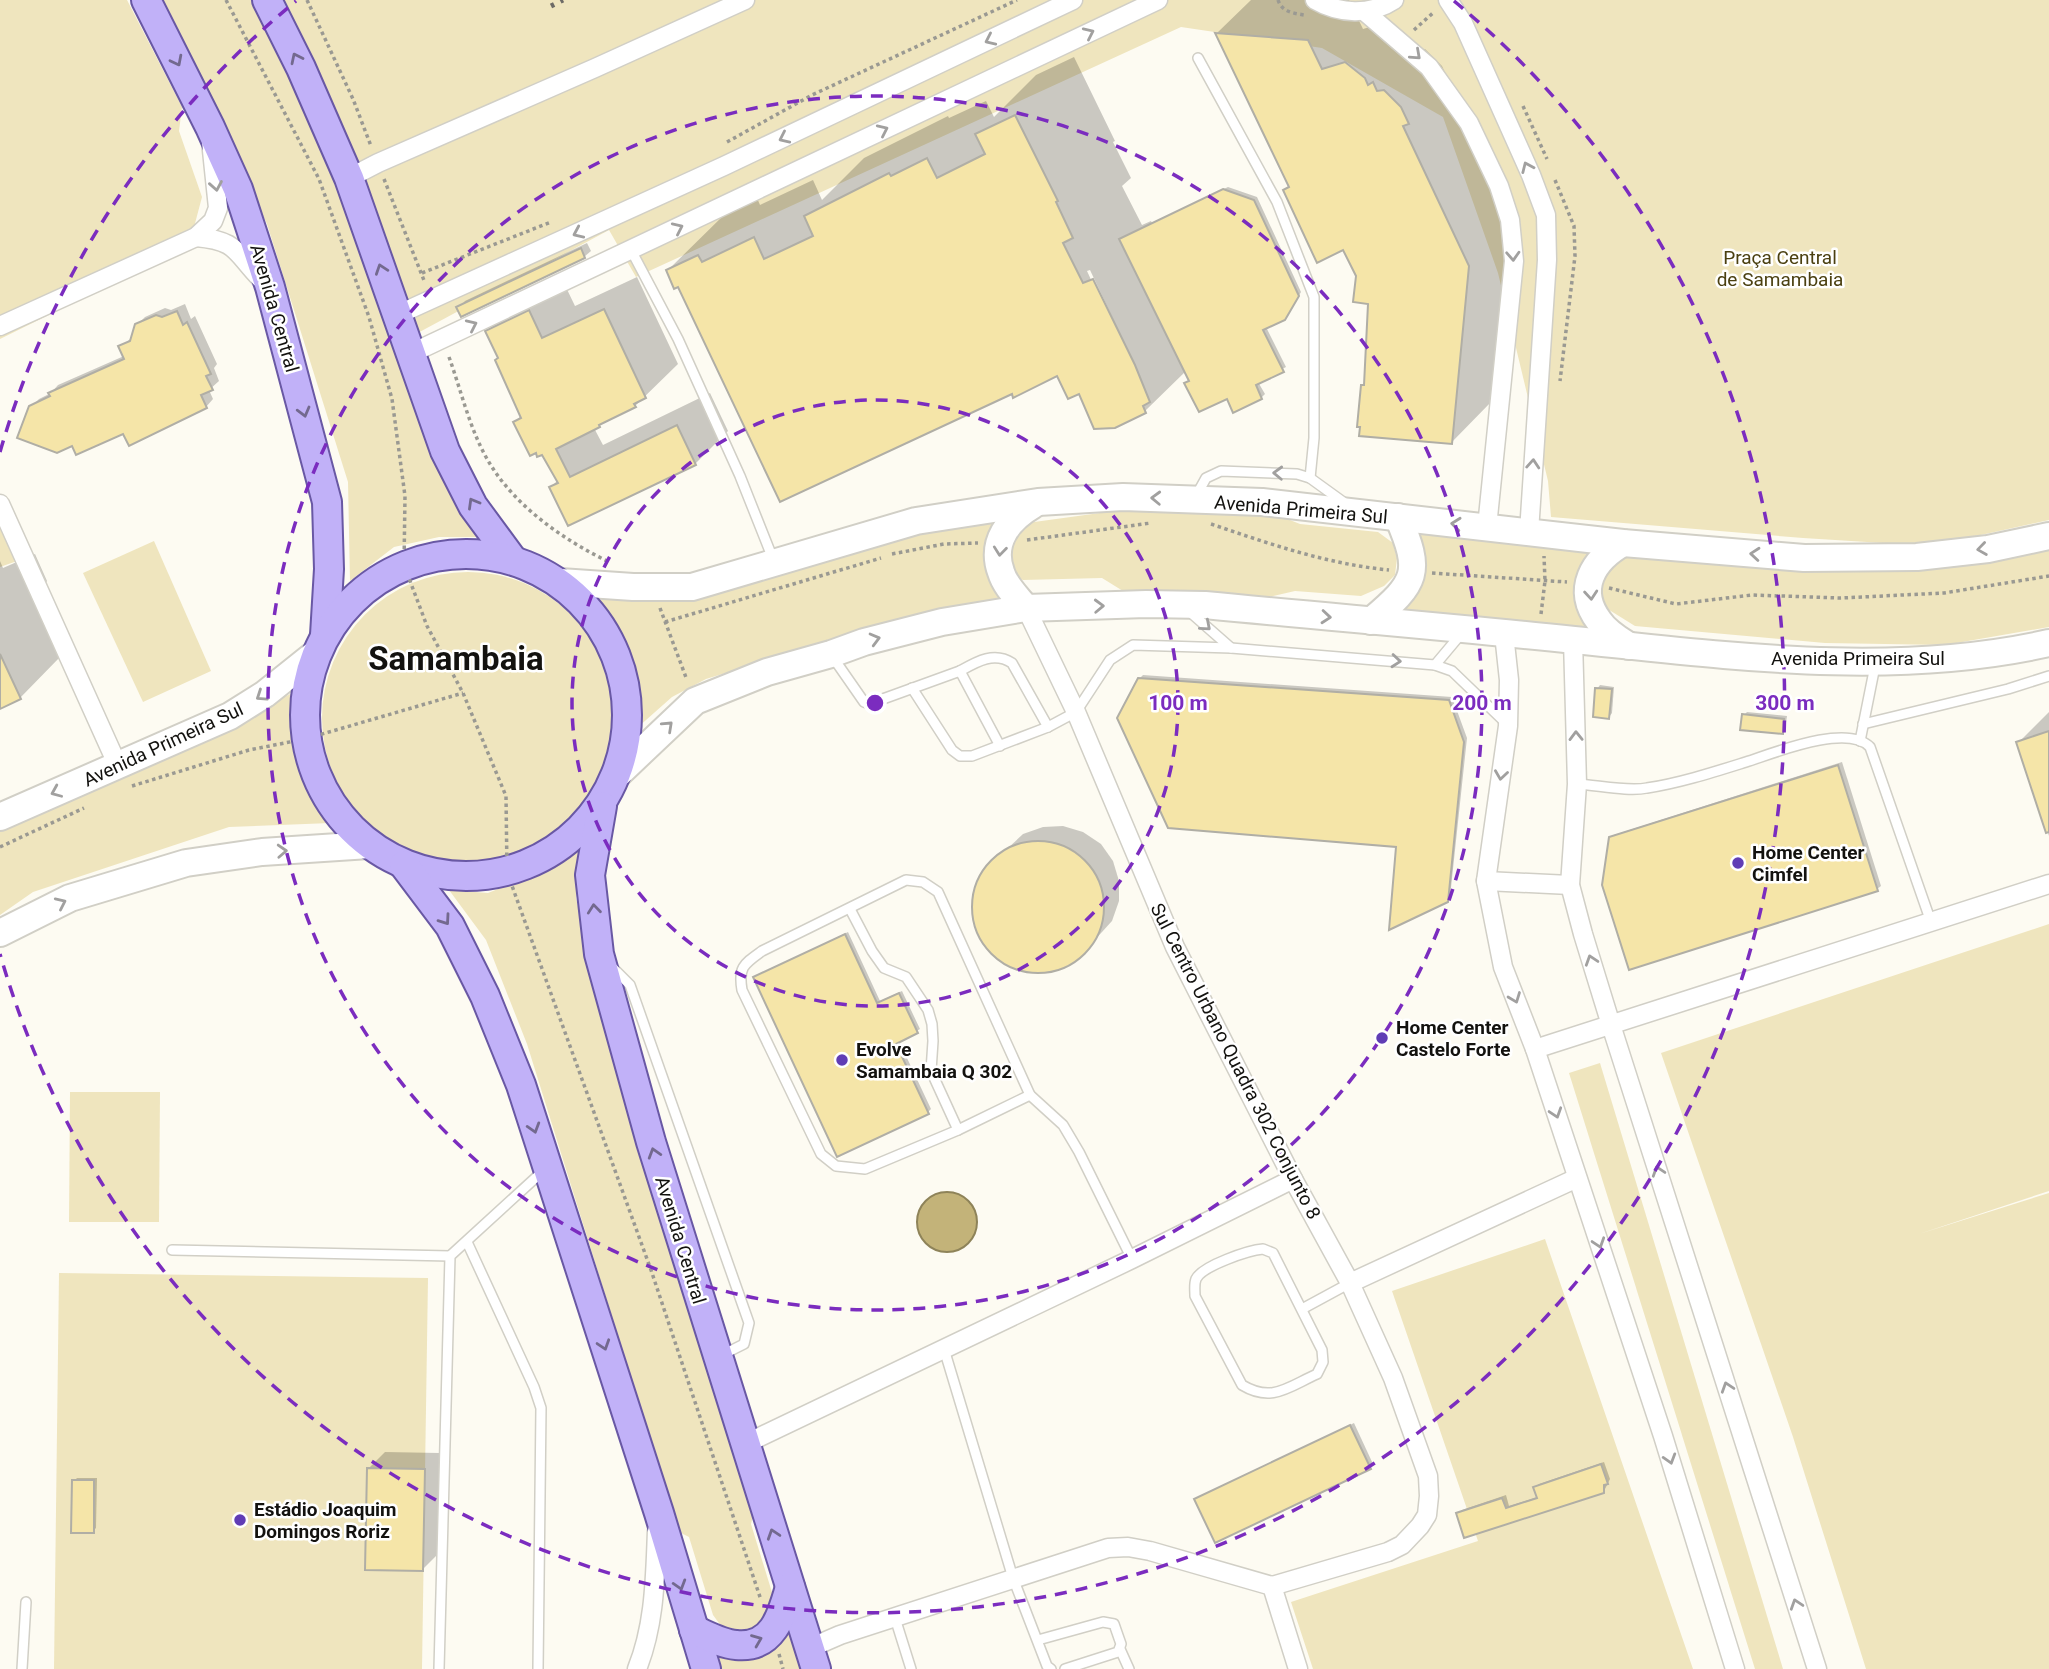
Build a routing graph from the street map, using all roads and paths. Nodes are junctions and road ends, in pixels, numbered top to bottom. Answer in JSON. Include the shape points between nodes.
{"nodes":[{"id":1,"x":146,"y":0,"type":"edge"},
{"id":2,"x":226,"y":0,"type":"edge"},
{"id":3,"x":267,"y":0,"type":"edge"},
{"id":4,"x":745,"y":0,"type":"edge"},
{"id":5,"x":1017,"y":0,"type":"edge"},
{"id":6,"x":1073,"y":0,"type":"edge"},
{"id":7,"x":1158,"y":0,"type":"edge"},
{"id":8,"x":1315,"y":0,"type":"edge"},
{"id":9,"x":1394,"y":0,"type":"edge"},
{"id":10,"x":1448,"y":0,"type":"edge"},
{"id":11,"x":1364,"y":11,"type":"junction"},
{"id":12,"x":1198,"y":58,"type":"dead end"},
{"id":13,"x":210,"y":127,"type":"junction"},
{"id":14,"x":718,"y":146,"type":"dead end"},
{"id":15,"x":349,"y":178,"type":"junction"},
{"id":16,"x":553,"y":221,"type":"dead end"},
{"id":17,"x":196,"y":237,"type":"junction"},
{"id":18,"x":631,"y":250,"type":"junction"},
{"id":19,"x":422,"y":274,"type":"dead end"},
{"id":20,"x":270,"y":287,"type":"junction"},
{"id":21,"x":397,"y":315,"type":"junction"},
{"id":22,"x":0,"y":326,"type":"edge"},
{"id":23,"x":410,"y":354,"type":"junction"},
{"id":24,"x":1310,"y":478,"type":"junction"},
{"id":25,"x":1194,"y":500,"type":"junction"},
{"id":26,"x":1038,"y":502,"type":"junction"},
{"id":27,"x":0,"y":504,"type":"edge"},
{"id":28,"x":1359,"y":513,"type":"junction"},
{"id":29,"x":1398,"y":517,"type":"junction"},
{"id":30,"x":1162,"y":522,"type":"dead end"},
{"id":31,"x":1207,"y":523,"type":"dead end"},
{"id":32,"x":1487,"y":527,"type":"junction"},
{"id":33,"x":1529,"y":532,"type":"junction"},
{"id":34,"x":2049,"y":536,"type":"edge"},
{"id":35,"x":1000,"y":543,"type":"junction"},
{"id":36,"x":1623,"y":543,"type":"junction"},
{"id":37,"x":512,"y":559,"type":"junction"},
{"id":38,"x":775,"y":564,"type":"junction"},
{"id":39,"x":404,"y":565,"type":"junction"},
{"id":40,"x":1413,"y":572,"type":"junction"},
{"id":41,"x":2049,"y":576,"type":"edge"},
{"id":42,"x":560,"y":582,"type":"junction"},
{"id":43,"x":1590,"y":584,"type":"junction"},
{"id":44,"x":651,"y":588,"type":"junction"},
{"id":45,"x":1182,"y":605,"type":"junction"},
{"id":46,"x":1026,"y":608,"type":"junction"},
{"id":47,"x":1371,"y":621,"type":"junction"},
{"id":48,"x":665,"y":622,"type":"junction"},
{"id":49,"x":1465,"y":630,"type":"junction"},
{"id":50,"x":1504,"y":634,"type":"junction"},
{"id":51,"x":1573,"y":640,"type":"junction"},
{"id":52,"x":2049,"y":643,"type":"edge"},
{"id":53,"x":320,"y":645,"type":"junction"},
{"id":54,"x":1629,"y":646,"type":"junction"},
{"id":55,"x":1231,"y":648,"type":"junction"},
{"id":56,"x":831,"y":654,"type":"junction"},
{"id":57,"x":1876,"y":661,"type":"junction"},
{"id":58,"x":1435,"y":664,"type":"junction"},
{"id":59,"x":960,"y":671,"type":"junction"},
{"id":60,"x":2049,"y":676,"type":"edge"},
{"id":61,"x":912,"y":688,"type":"junction"},
{"id":62,"x":463,"y":693,"type":"junction"},
{"id":63,"x":695,"y":701,"type":"junction"},
{"id":64,"x":1076,"y":712,"type":"junction"},
{"id":65,"x":1863,"y":724,"type":"junction"},
{"id":66,"x":1508,"y":726,"type":"junction"},
{"id":67,"x":1048,"y":727,"type":"junction"},
{"id":68,"x":305,"y":739,"type":"junction"},
{"id":69,"x":1860,"y":741,"type":"junction"},
{"id":70,"x":1000,"y":746,"type":"junction"},
{"id":71,"x":619,"y":773,"type":"junction"},
{"id":72,"x":122,"y":777,"type":"junction"},
{"id":73,"x":1577,"y":784,"type":"junction"},
{"id":74,"x":603,"y":804,"type":"junction"},
{"id":75,"x":88,"y":806,"type":"dead end"},
{"id":76,"x":0,"y":817,"type":"edge"},
{"id":77,"x":369,"y":845,"type":"junction"},
{"id":78,"x":0,"y":847,"type":"edge"},
{"id":79,"x":404,"y":865,"type":"junction"},
{"id":80,"x":507,"y":872,"type":"junction"},
{"id":81,"x":1486,"y":881,"type":"junction"},
{"id":82,"x":2049,"y":884,"type":"edge"},
{"id":83,"x":1570,"y":885,"type":"junction"},
{"id":84,"x":849,"y":909,"type":"junction"},
{"id":85,"x":1931,"y":922,"type":"junction"},
{"id":86,"x":0,"y":933,"type":"edge"},
{"id":87,"x":599,"y":954,"type":"junction"},
{"id":88,"x":1611,"y":1025,"type":"junction"},
{"id":89,"x":1535,"y":1049,"type":"junction"},
{"id":90,"x":1030,"y":1096,"type":"junction"},
{"id":91,"x":958,"y":1130,"type":"junction"},
{"id":92,"x":546,"y":1167,"type":"junction"},
{"id":93,"x":1577,"y":1178,"type":"junction"},
{"id":94,"x":1293,"y":1179,"type":"junction"},
{"id":95,"x":467,"y":1242,"type":"junction"},
{"id":96,"x":172,"y":1250,"type":"dead end"},
{"id":97,"x":450,"y":1256,"type":"junction"},
{"id":98,"x":1132,"y":1259,"type":"junction"},
{"id":99,"x":1350,"y":1283,"type":"junction"},
{"id":100,"x":1302,"y":1309,"type":"junction"},
{"id":101,"x":944,"y":1349,"type":"junction"},
{"id":102,"x":718,"y":1357,"type":"junction"},
{"id":103,"x":745,"y":1444,"type":"junction"},
{"id":104,"x":659,"y":1513,"type":"junction"},
{"id":105,"x":1013,"y":1578,"type":"junction"},
{"id":106,"x":1272,"y":1586,"type":"junction"},
{"id":107,"x":790,"y":1587,"type":"junction"},
{"id":108,"x":26,"y":1602,"type":"dead end"},
{"id":109,"x":895,"y":1618,"type":"junction"},
{"id":110,"x":694,"y":1630,"type":"junction"},
{"id":111,"x":772,"y":1633,"type":"junction"},
{"id":112,"x":1038,"y":1640,"type":"junction"},
{"id":113,"x":1120,"y":1649,"type":"junction"},
{"id":114,"x":813,"y":1659,"type":"edge"},
{"id":115,"x":22,"y":1669,"type":"edge"},
{"id":116,"x":439,"y":1669,"type":"edge"},
{"id":117,"x":538,"y":1669,"type":"edge"},
{"id":118,"x":637,"y":1669,"type":"edge"},
{"id":119,"x":706,"y":1669,"type":"edge"},
{"id":120,"x":783,"y":1669,"type":"edge"},
{"id":121,"x":911,"y":1669,"type":"edge"},
{"id":122,"x":1051,"y":1669,"type":"edge"},
{"id":123,"x":1065,"y":1669,"type":"edge"},
{"id":124,"x":1129,"y":1669,"type":"edge"},
{"id":125,"x":1298,"y":1669,"type":"edge"},
{"id":126,"x":1735,"y":1669,"type":"edge"},
{"id":127,"x":1817,"y":1669,"type":"edge"}],
"edges":[{"from":1,"to":13,"type":"main road","name":"Avenida Central","one_way":true},
{"from":2,"to":39,"type":"path","via":[[319,179],[369,317],[394,411],[405,496]]},
{"from":15,"to":3,"type":"main road","one_way":true},
{"from":4,"to":15,"type":"street"},
{"from":5,"to":14,"type":"path","via":[[813,95]]},
{"from":6,"to":21,"type":"street","one_way":true},
{"from":18,"to":7,"type":"street","one_way":true},
{"from":8,"to":11,"type":"street","via":[[1331,8]]},
{"from":9,"to":11,"type":"street"},
{"from":33,"to":10,"type":"street","one_way":true,"via":[[1546,215],[1463,23]]},
{"from":11,"to":32,"type":"street","one_way":true,"via":[[1429,67],[1469,123],[1510,220],[1514,261]]},
{"from":12,"to":24,"type":"lane","via":[[1277,202],[1314,297]]},
{"from":13,"to":17,"type":"street","one_way":true,"via":[[218,208],[214,221]]},
{"from":13,"to":20,"type":"main road","name":"Avenida Central","via":[[238,189]]},
{"from":21,"to":15,"type":"main road","one_way":true},
{"from":16,"to":19,"type":"path"},
{"from":17,"to":20,"type":"street","via":[[234,247]]},
{"from":17,"to":22,"type":"street"},
{"from":23,"to":18,"type":"street","one_way":true},
{"from":18,"to":38,"type":"lane","via":[[678,339]]},
{"from":20,"to":53,"type":"main road","name":"Avenida Central","one_way":true,"via":[[327,502],[329,569]]},
{"from":21,"to":23,"type":"main road"},
{"from":37,"to":23,"type":"main road","one_way":true,"via":[[473,506],[445,451]]},
{"from":24,"to":25,"type":"lane","one_way":true,"via":[[1221,471],[1206,478]]},
{"from":24,"to":28,"type":"lane"},
{"from":25,"to":26,"type":"main road","name":"Avenida Primeira Sul","one_way":true,"via":[[1123,497]]},
{"from":25,"to":28,"type":"main road","name":"Avenida Primeira Sul"},
{"from":26,"to":35,"type":"main road","via":[[1016,515]]},
{"from":26,"to":38,"type":"main road","name":"Avenida Primeira Sul","via":[[916,521]]},
{"from":27,"to":72,"type":"street"},
{"from":28,"to":29,"type":"main road","name":"Avenida Primeira Sul"},
{"from":32,"to":29,"type":"main road","name":"Avenida Primeira Sul","one_way":true},
{"from":29,"to":40,"type":"main road","via":[[1410,546]]},
{"from":30,"to":35,"type":"path"},
{"from":31,"to":40,"type":"path","via":[[1350,566]]},
{"from":32,"to":33,"type":"main road","name":"Avenida Primeira Sul"},
{"from":33,"to":36,"type":"main road","name":"Avenida Primeira Sul"},
{"from":34,"to":36,"type":"main road","name":"Avenida Primeira Sul","one_way":true,"via":[[1917,557],[1804,558]]},
{"from":35,"to":46,"type":"main road","one_way":true,"via":[[1001,573]]},
{"from":35,"to":48,"type":"path","via":[[944,544],[892,554]]},
{"from":36,"to":43,"type":"main road","via":[[1598,561]]},
{"from":37,"to":39,"type":"main road","via":[[457,553]]},
{"from":37,"to":42,"type":"main road"},
{"from":38,"to":44,"type":"main road","name":"Avenida Primeira Sul","via":[[692,587]]},
{"from":39,"to":53,"type":"main road","via":[[358,594]]},
{"from":39,"to":62,"type":"path","via":[[427,626]]},
{"from":40,"to":43,"type":"path"},
{"from":40,"to":47,"type":"main road","via":[[1404,590]]},
{"from":41,"to":43,"type":"path","via":[[1944,593],[1841,598],[1752,595],[1676,604]]},
{"from":42,"to":44,"type":"main road","name":"Avenida Primeira Sul"},
{"from":42,"to":71,"type":"main road","via":[[598,620],[622,667],[629,721]]},
{"from":43,"to":54,"type":"main road","one_way":true,"via":[[1593,612],[1610,633]]},
{"from":44,"to":48,"type":"path"},
{"from":46,"to":45,"type":"main road","name":"Avenida Primeira Sul","one_way":true},
{"from":45,"to":47,"type":"main road","name":"Avenida Primeira Sul","one_way":true},
{"from":45,"to":55,"type":"lane","one_way":true},
{"from":56,"to":46,"type":"main road","name":"Avenida Primeira Sul","one_way":true,"via":[[942,622]]},
{"from":46,"to":64,"type":"street","name":"Sul Centro Urbano Quadra 302 Conjunto 8"},
{"from":47,"to":49,"type":"main road","name":"Avenida Primeira Sul"},
{"from":48,"to":63,"type":"path"},
{"from":49,"to":50,"type":"main road","name":"Avenida Primeira Sul"},
{"from":49,"to":58,"type":"lane"},
{"from":50,"to":51,"type":"main road","name":"Avenida Primeira Sul"},
{"from":50,"to":66,"type":"street"},
{"from":51,"to":54,"type":"main road","name":"Avenida Primeira Sul"},
{"from":73,"to":51,"type":"street","one_way":true},
{"from":52,"to":57,"type":"main road","name":"Avenida Primeira Sul","via":[[1962,658]]},
{"from":53,"to":68,"type":"main road","via":[[304,696]]},
{"from":53,"to":72,"type":"main road","name":"Avenida Primeira Sul","one_way":true,"via":[[265,694]]},
{"from":54,"to":57,"type":"main road","name":"Avenida Primeira Sul","via":[[1799,660]]},
{"from":55,"to":58,"type":"lane","one_way":true},
{"from":55,"to":64,"type":"lane","via":[[1133,645],[1110,660]]},
{"from":56,"to":61,"type":"lane","via":[[864,702]]},
{"from":56,"to":63,"type":"main road","name":"Avenida Primeira Sul","via":[[767,672]]},
{"from":57,"to":65,"type":"lane"},
{"from":58,"to":66,"type":"lane","via":[[1452,671]]},
{"from":59,"to":61,"type":"lane"},
{"from":59,"to":67,"type":"lane","via":[[981,659],[1004,658],[1012,663]]},
{"from":59,"to":70,"type":"lane"},
{"from":60,"to":65,"type":"lane"},
{"from":61,"to":70,"type":"lane","via":[[951,750],[960,756]]},
{"from":62,"to":68,"type":"path"},
{"from":62,"to":80,"type":"path","via":[[506,796]]},
{"from":71,"to":63,"type":"main road","name":"Avenida Primeira Sul","one_way":true},
{"from":64,"to":67,"type":"lane"},
{"from":64,"to":94,"type":"street","name":"Sul Centro Urbano Quadra 302 Conjunto 8","via":[[1175,947]]},
{"from":65,"to":69,"type":"lane"},
{"from":66,"to":81,"type":"street","one_way":true},
{"from":67,"to":70,"type":"lane"},
{"from":68,"to":72,"type":"path"},
{"from":68,"to":77,"type":"main road","via":[[317,780],[339,816]]},
{"from":69,"to":73,"type":"lane","via":[[1844,738],[1794,746],[1644,789]]},
{"from":69,"to":85,"type":"lane","via":[[1870,747]]},
{"from":71,"to":74,"type":"main road"},
{"from":72,"to":76,"type":"main road","name":"Avenida Primeira Sul","one_way":true},
{"from":73,"to":83,"type":"street"},
{"from":74,"to":80,"type":"main road","via":[[577,834],[544,858]]},
{"from":87,"to":74,"type":"main road","name":"Avenida Central","one_way":true,"via":[[590,875]]},
{"from":75,"to":78,"type":"path"},
{"from":77,"to":79,"type":"main road"},
{"from":86,"to":77,"type":"main road","one_way":true,"via":[[70,898],[186,863],[261,852]]},
{"from":79,"to":80,"type":"main road","via":[[455,877]]},
{"from":79,"to":92,"type":"main road","one_way":true,"via":[[450,926],[485,996],[521,1085]]},
{"from":80,"to":111,"type":"path","via":[[651,1270]]},
{"from":81,"to":83,"type":"street"},
{"from":81,"to":89,"type":"street","one_way":true,"via":[[1503,967]]},
{"from":82,"to":85,"type":"street"},
{"from":88,"to":83,"type":"street","one_way":true},
{"from":84,"to":90,"type":"lane","via":[[906,880],[923,882],[937,892]]},
{"from":84,"to":91,"type":"lane","via":[[884,968],[906,977],[928,1010],[933,1032],[931,1071]]},
{"from":84,"to":91,"type":"lane","via":[[762,951],[744,964],[740,977],[742,990],[821,1154],[836,1166],[865,1169]]},
{"from":85,"to":88,"type":"street"},
{"from":102,"to":87,"type":"main road","name":"Avenida Central","one_way":true},
{"from":87,"to":102,"type":"lane","via":[[630,985],[750,1323],[744,1344]]},
{"from":88,"to":89,"type":"street"},
{"from":127,"to":88,"type":"street","one_way":true},
{"from":89,"to":93,"type":"street","one_way":true},
{"from":90,"to":91,"type":"lane"},
{"from":90,"to":98,"type":"lane","via":[[1063,1125]]},
{"from":92,"to":95,"type":"lane"},
{"from":92,"to":104,"type":"main road","one_way":true},
{"from":93,"to":99,"type":"street"},
{"from":93,"to":126,"type":"street","one_way":true},
{"from":94,"to":98,"type":"street"},
{"from":94,"to":99,"type":"street","name":"Sul Centro Urbano Quadra 302 Conjunto 8"},
{"from":95,"to":97,"type":"lane"},
{"from":95,"to":117,"type":"lane","via":[[541,1408]]},
{"from":96,"to":97,"type":"lane"},
{"from":97,"to":116,"type":"lane"},
{"from":98,"to":101,"type":"street"},
{"from":99,"to":100,"type":"lane"},
{"from":99,"to":106,"type":"street","name":"Sul Centro Urbano Quadra 302 Conjunto 8","via":[[1393,1378],[1428,1476],[1427,1515],[1402,1545],[1388,1552]]},
{"from":100,"to":100,"type":"lane","via":[[1273,1253],[1263,1249],[1250,1250],[1201,1272],[1196,1279],[1195,1296],[1232,1371],[1254,1392],[1270,1395],[1317,1374],[1322,1350]]},
{"from":101,"to":103,"type":"street"},
{"from":101,"to":105,"type":"lane"},
{"from":102,"to":103,"type":"main road","name":"Avenida Central"},
{"from":107,"to":103,"type":"main road","name":"Avenida Central","one_way":true},
{"from":104,"to":110,"type":"main road","one_way":true},
{"from":104,"to":118,"type":"street","via":[[653,1613]]},
{"from":105,"to":106,"type":"street","via":[[1108,1548],[1128,1547]]},
{"from":105,"to":109,"type":"street"},
{"from":105,"to":112,"type":"lane"},
{"from":106,"to":125,"type":"street"},
{"from":107,"to":111,"type":"main road"},
{"from":107,"to":114,"type":"main road","name":"Avenida Central"},
{"from":108,"to":115,"type":"lane"},
{"from":109,"to":114,"type":"street","via":[[840,1635]]},
{"from":109,"to":121,"type":"lane"},
{"from":110,"to":111,"type":"main road","one_way":true,"via":[[734,1645],[759,1643]]},
{"from":110,"to":119,"type":"main road"},
{"from":111,"to":120,"type":"path"},
{"from":112,"to":113,"type":"lane","via":[[1108,1622],[1114,1625]]},
{"from":112,"to":122,"type":"lane"},
{"from":113,"to":123,"type":"lane"},
{"from":113,"to":124,"type":"lane"}]}
